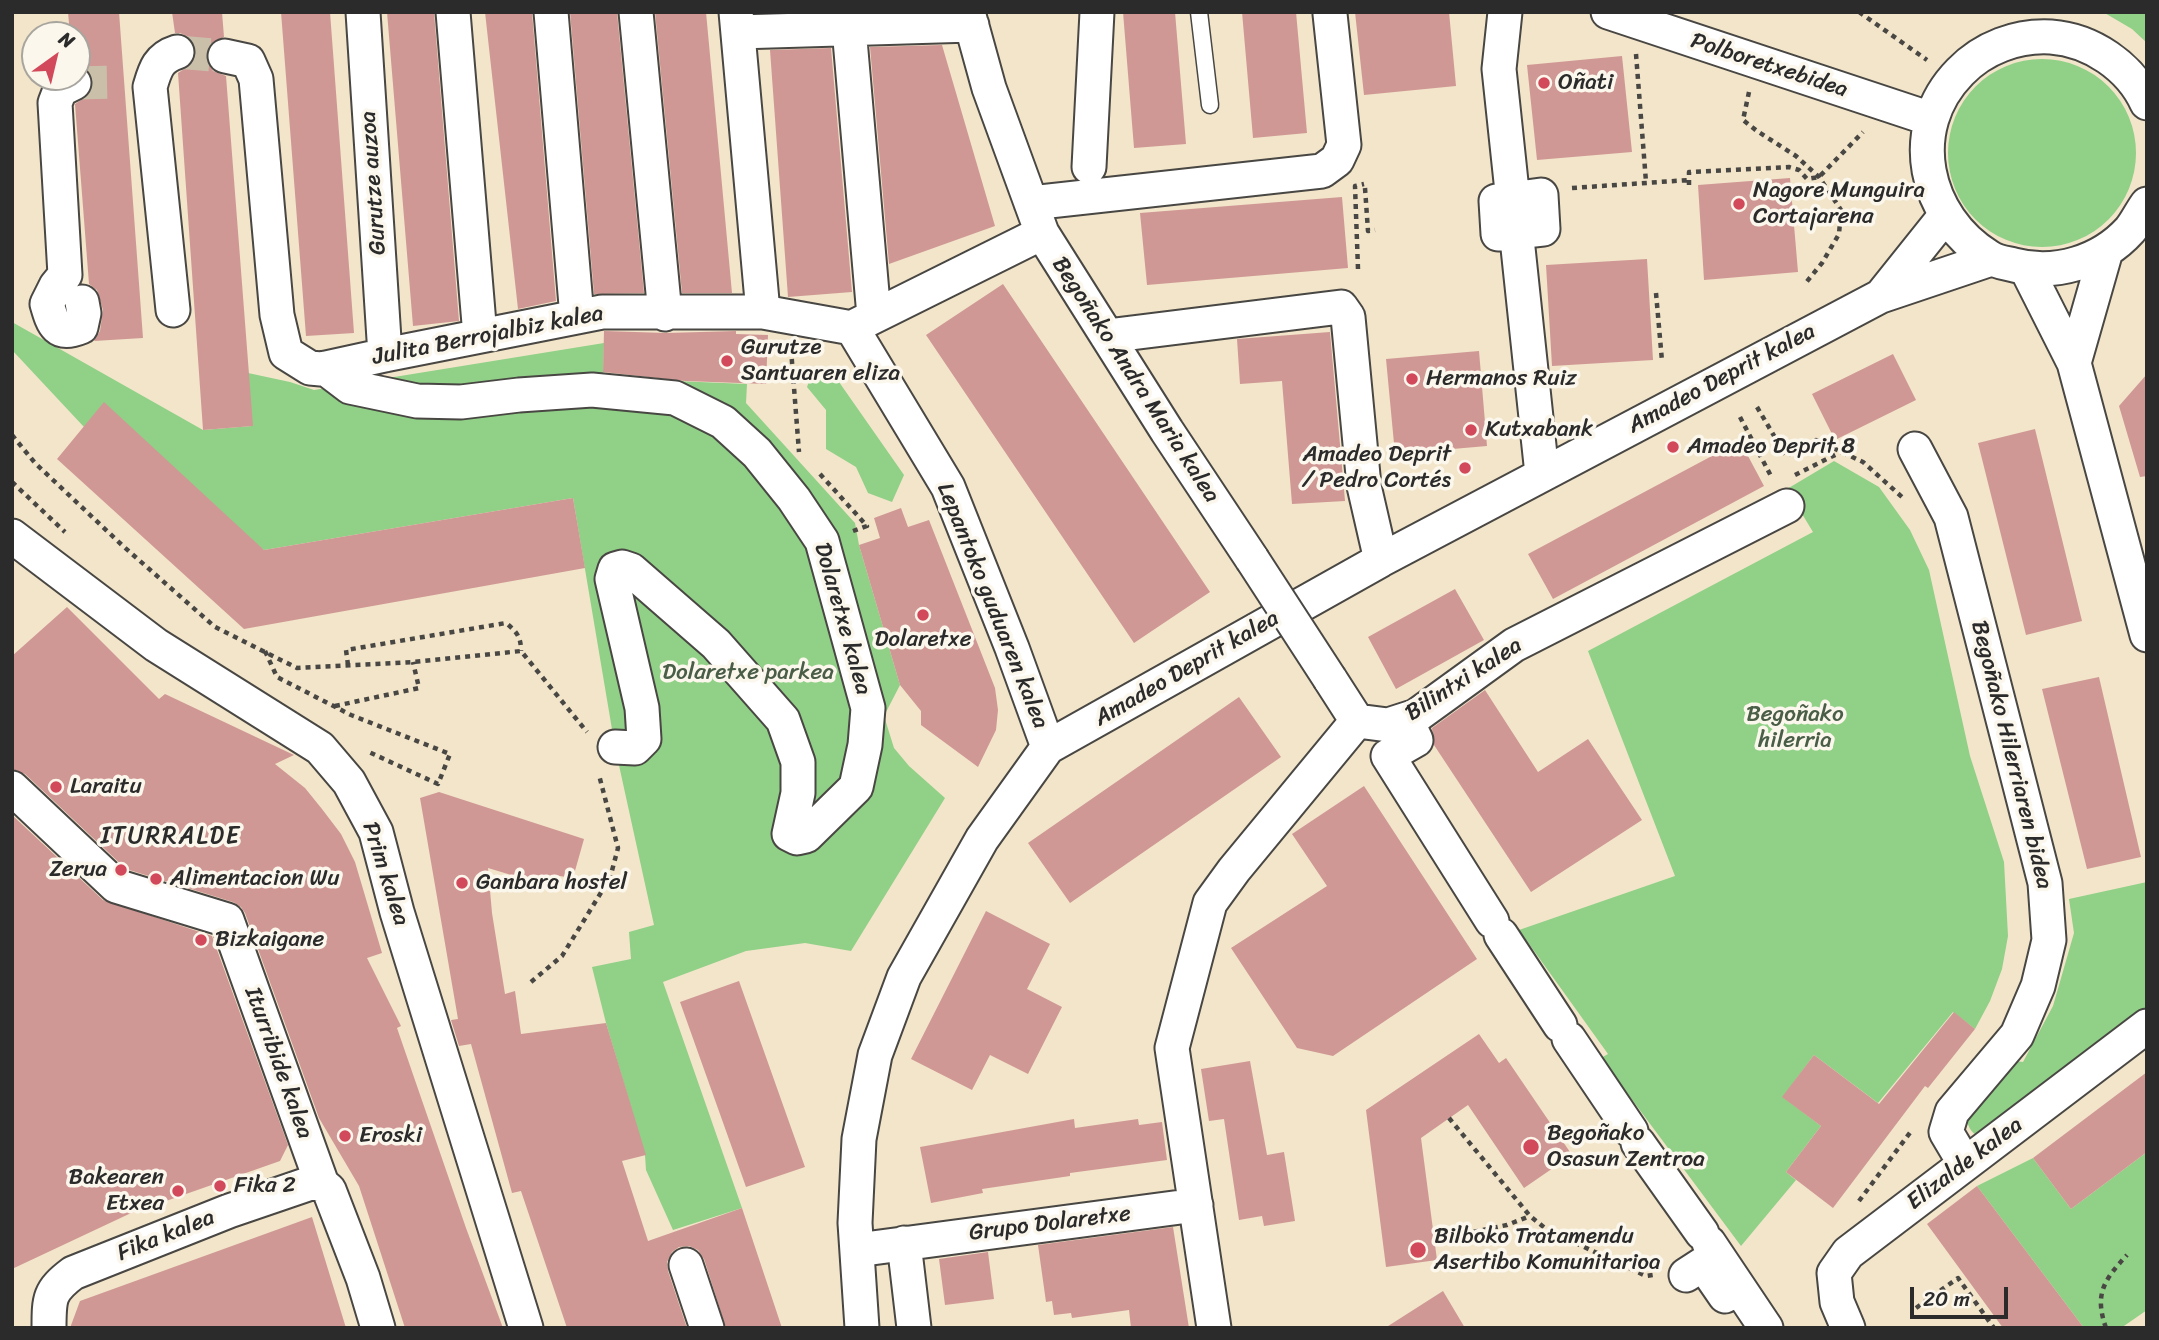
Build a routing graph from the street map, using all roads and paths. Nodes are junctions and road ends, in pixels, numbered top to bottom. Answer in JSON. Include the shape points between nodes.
{"nodes":[{"id":1,"x":363,"y":12,"type":"edge"},
{"id":2,"x":453,"y":12,"type":"edge"},
{"id":3,"x":551,"y":12,"type":"edge"},
{"id":4,"x":636,"y":12,"type":"edge"},
{"id":5,"x":1097,"y":12,"type":"edge"},
{"id":6,"x":1199,"y":12,"type":"edge"},
{"id":7,"x":1505,"y":12,"type":"edge"},
{"id":8,"x":1608,"y":12,"type":"edge"},
{"id":9,"x":1859,"y":12,"type":"edge"},
{"id":10,"x":1330,"y":14,"type":"edge"},
{"id":11,"x":970,"y":19,"type":"edge"},
{"id":12,"x":737,"y":22,"type":"edge"},
{"id":13,"x":849,"y":28,"type":"junction"},
{"id":14,"x":1634,"y":41,"type":"dead end"},
{"id":15,"x":177,"y":52,"type":"tunnel mouth"},
{"id":16,"x":225,"y":56,"type":"tunnel mouth"},
{"id":17,"x":1928,"y":61,"type":"dead end"},
{"id":18,"x":1759,"y":89,"type":"dead end"},
{"id":19,"x":60,"y":91,"type":"edge"},
{"id":20,"x":2147,"y":103,"type":"edge"},
{"id":21,"x":1210,"y":105,"type":"dead end"},
{"id":22,"x":1931,"y":119,"type":"junction"},
{"id":23,"x":1865,"y":131,"type":"dead end"},
{"id":24,"x":1089,"y":167,"type":"dead end"},
{"id":25,"x":1819,"y":177,"type":"junction"},
{"id":26,"x":1646,"y":183,"type":"junction"},
{"id":27,"x":1570,"y":188,"type":"dead end"},
{"id":28,"x":1945,"y":216,"type":"junction"},
{"id":29,"x":2142,"y":216,"type":"edge"},
{"id":30,"x":1036,"y":218,"type":"junction"},
{"id":31,"x":1375,"y":230,"type":"dead end"},
{"id":32,"x":2106,"y":251,"type":"junction"},
{"id":33,"x":1991,"y":259,"type":"junction"},
{"id":34,"x":2026,"y":268,"type":"junction"},
{"id":35,"x":1358,"y":269,"type":"dead end"},
{"id":36,"x":1804,"y":285,"type":"dead end"},
{"id":37,"x":1656,"y":293,"type":"dead end"},
{"id":38,"x":1881,"y":296,"type":"junction"},
{"id":39,"x":82,"y":302,"type":"dead end"},
{"id":40,"x":173,"y":310,"type":"dead end"},
{"id":41,"x":665,"y":314,"type":"junction"},
{"id":42,"x":776,"y":315,"type":"junction"},
{"id":43,"x":577,"y":317,"type":"junction"},
{"id":44,"x":863,"y":322,"type":"junction"},
{"id":45,"x":480,"y":336,"type":"junction"},
{"id":46,"x":1107,"y":336,"type":"junction"},
{"id":47,"x":385,"y":355,"type":"junction"},
{"id":48,"x":1662,"y":361,"type":"dead end"},
{"id":49,"x":2074,"y":363,"type":"junction"},
{"id":50,"x":313,"y":366,"type":"junction"},
{"id":51,"x":1757,"y":407,"type":"dead end"},
{"id":52,"x":1740,"y":416,"type":"dead end"},
{"id":53,"x":12,"y":435,"type":"edge"},
{"id":54,"x":1915,"y":449,"type":"dead end"},
{"id":55,"x":1841,"y":451,"type":"junction"},
{"id":56,"x":807,"y":461,"type":"dead end"},
{"id":57,"x":816,"y":470,"type":"dead end"},
{"id":58,"x":1542,"y":474,"type":"junction"},
{"id":59,"x":1783,"y":490,"type":"junction"},
{"id":60,"x":1904,"y":499,"type":"dead end"},
{"id":61,"x":867,"y":526,"type":"dead end"},
{"id":62,"x":12,"y":536,"type":"edge"},
{"id":63,"x":1381,"y":560,"type":"junction"},
{"id":64,"x":2147,"y":635,"type":"edge"},
{"id":65,"x":265,"y":651,"type":"junction"},
{"id":66,"x":521,"y":651,"type":"junction"},
{"id":67,"x":413,"y":662,"type":"junction"},
{"id":68,"x":348,"y":665,"type":"junction"},
{"id":69,"x":334,"y":706,"type":"junction"},
{"id":70,"x":1357,"y":721,"type":"junction"},
{"id":71,"x":1407,"y":721,"type":"junction"},
{"id":72,"x":1048,"y":747,"type":"junction"},
{"id":73,"x":364,"y":750,"type":"dead end"},
{"id":74,"x":607,"y":759,"type":"junction"},
{"id":75,"x":12,"y":788,"type":"edge"},
{"id":76,"x":531,"y":982,"type":"dead end"},
{"id":77,"x":2147,"y":1026,"type":"edge"},
{"id":78,"x":1449,"y":1118,"type":"dead end"},
{"id":79,"x":1915,"y":1127,"type":"dead end"},
{"id":80,"x":1965,"y":1164,"type":"junction"},
{"id":81,"x":322,"y":1184,"type":"junction"},
{"id":82,"x":1196,"y":1205,"type":"junction"},
{"id":83,"x":1530,"y":1216,"type":"junction"},
{"id":84,"x":1434,"y":1240,"type":"dead end"},
{"id":85,"x":904,"y":1242,"type":"junction"},
{"id":86,"x":857,"y":1250,"type":"junction"},
{"id":87,"x":1848,"y":1253,"type":"junction"},
{"id":88,"x":2127,"y":1255,"type":"dead end"},
{"id":89,"x":686,"y":1265,"type":"dead end"},
{"id":90,"x":1672,"y":1275,"type":"joint"},
{"id":91,"x":1916,"y":1308,"type":"dead end"},
{"id":92,"x":49,"y":1328,"type":"edge"},
{"id":93,"x":378,"y":1328,"type":"edge"},
{"id":94,"x":526,"y":1328,"type":"edge"},
{"id":95,"x":708,"y":1328,"type":"edge"},
{"id":96,"x":862,"y":1328,"type":"edge"},
{"id":97,"x":914,"y":1328,"type":"edge"},
{"id":98,"x":1214,"y":1328,"type":"edge"},
{"id":99,"x":1745,"y":1328,"type":"edge"},
{"id":100,"x":1766,"y":1328,"type":"edge"},
{"id":101,"x":1849,"y":1328,"type":"edge"},
{"id":102,"x":1994,"y":1328,"type":"edge"},
{"id":103,"x":2106,"y":1328,"type":"edge"}],
"edges":[{"from":1,"to":47,"type":"street","name":"Gurutze auzoa"},
{"from":2,"to":45,"type":"street"},
{"from":3,"to":43,"type":"street"},
{"from":4,"to":41,"type":"street"},
{"from":5,"to":24,"type":"street"},
{"from":6,"to":21,"type":"lane"},
{"from":7,"to":58,"type":"street","via":[[1499,69]]},
{"from":8,"to":22,"type":"street","name":"Polboretxebidea"},
{"from":9,"to":17,"type":"path"},
{"from":10,"to":30,"type":"street","via":[[1344,145],[1337,160],[1322,171]]},
{"from":11,"to":13,"type":"street"},
{"from":11,"to":30,"type":"street","name":"Begoñako Andra Maria kalea","via":[[989,88]]},
{"from":12,"to":13,"type":"street"},
{"from":12,"to":42,"type":"street"},
{"from":13,"to":44,"type":"street"},
{"from":14,"to":26,"type":"path"},
{"from":15,"to":40,"type":"street","via":[[138,81],[150,87]]},
{"from":16,"to":50,"type":"street","via":[[248,61],[256,79],[277,315],[286,354]]},
{"from":18,"to":25,"type":"path","via":[[1748,92],[1743,120]]},
{"from":19,"to":39,"type":"street","via":[[55,103],[65,275],[47,304],[52,323],[66,331],[81,327]]},
{"from":20,"to":22,"type":"street","via":[[2130,76],[2095,49],[2073,41],[2029,37],[2007,42],[1968,63],[1939,98]]},
{"from":22,"to":28,"type":"street","via":[[1927,169]]},
{"from":23,"to":25,"type":"path"},
{"from":25,"to":26,"type":"path","via":[[1807,179],[1789,167],[1689,172],[1689,183]]},
{"from":25,"to":36,"type":"path","via":[[1840,209],[1839,234]]},
{"from":26,"to":27,"type":"path"},
{"from":28,"to":33,"type":"street","via":[[1962,237]]},
{"from":28,"to":38,"type":"street","name":"Amadeo Deprit kalea"},
{"from":29,"to":32,"type":"street"},
{"from":30,"to":44,"type":"street"},
{"from":30,"to":46,"type":"street","name":"Begoñako Andra Maria kalea"},
{"from":31,"to":35,"type":"path","via":[[1368,231],[1364,186],[1355,186]]},
{"from":32,"to":34,"type":"street","via":[[2068,266]]},
{"from":32,"to":49,"type":"street"},
{"from":33,"to":34,"type":"street"},
{"from":33,"to":38,"type":"street","name":"Amadeo Deprit kalea"},
{"from":34,"to":49,"type":"street"},
{"from":37,"to":48,"type":"path"},
{"from":38,"to":58,"type":"street","name":"Amadeo Deprit kalea"},
{"from":41,"to":42,"type":"street","name":"Julita Berrojalbiz kalea"},
{"from":41,"to":43,"type":"street","name":"Julita Berrojalbiz kalea","via":[[602,312]]},
{"from":42,"to":44,"type":"street"},
{"from":42,"to":56,"type":"path","via":[[799,452]]},
{"from":43,"to":45,"type":"street","name":"Julita Berrojalbiz kalea"},
{"from":44,"to":72,"type":"street","name":"Lepantoko guduaren kalea","via":[[948,487]]},
{"from":45,"to":47,"type":"street","name":"Julita Berrojalbiz kalea"},
{"from":46,"to":63,"type":"street","via":[[1341,307],[1348,317],[1364,486]]},
{"from":46,"to":70,"type":"street","name":"Begoñako Andra Maria kalea","bridge":true},
{"from":47,"to":50,"type":"street","name":"Julita Berrojalbiz kalea"},
{"from":49,"to":64,"type":"street"},
{"from":50,"to":74,"type":"street","name":"Dolaretxe kalea","via":[[350,387],[417,401],[461,402],[592,390],[675,398],[723,422],[757,453],[794,499],[822,541],[867,708],[856,787],[806,836],[789,834],[798,793],[798,762],[783,720],[716,644],[622,567],[615,569],[612,579],[645,739]]},
{"from":51,"to":55,"type":"path","via":[[1786,456],[1816,440]]},
{"from":52,"to":59,"type":"path"},
{"from":53,"to":65,"type":"path","via":[[35,463],[215,627]]},
{"from":54,"to":80,"type":"street","name":"Begoñako Hilerriaren bidea","via":[[1951,517],[2045,883],[2048,915],[2049,940],[2038,986],[2017,1035],[1952,1112],[1945,1132]]},
{"from":55,"to":59,"type":"path"},
{"from":55,"to":60,"type":"path","via":[[1863,462]]},
{"from":57,"to":61,"type":"path"},
{"from":58,"to":63,"type":"street","name":"Amadeo Deprit kalea"},
{"from":59,"to":71,"type":"street","name":"Bilintxi kalea","via":[[1514,645]]},
{"from":62,"to":94,"type":"street","name":"Prim kalea","via":[[156,645],[320,748],[349,782],[376,832]]},
{"from":63,"to":72,"type":"street","name":"Amadeo Deprit kalea"},
{"from":65,"to":68,"type":"path","via":[[297,668]]},
{"from":65,"to":69,"type":"path","via":[[277,677]]},
{"from":66,"to":67,"type":"path"},
{"from":66,"to":68,"type":"path","via":[[517,632],[506,623],[346,650]]},
{"from":66,"to":74,"type":"path"},
{"from":67,"to":68,"type":"path"},
{"from":67,"to":69,"type":"path","via":[[419,688]]},
{"from":69,"to":73,"type":"path","via":[[450,754],[438,784]]},
{"from":70,"to":71,"type":"street","name":"Bilintxi kalea","via":[[1388,725]]},
{"from":70,"to":82,"type":"street","via":[[1210,903],[1171,1048]]},
{"from":71,"to":100,"type":"street","via":[[1416,740],[1388,756],[1496,928]]},
{"from":72,"to":86,"type":"street","name":"Amadeo Deprit kalea","via":[[982,839],[904,977],[876,1055],[859,1139]]},
{"from":74,"to":76,"type":"path","via":[[618,848],[610,878],[562,956]]},
{"from":75,"to":81,"type":"street","name":"Iturribide kalea","via":[[116,886],[227,920]]},
{"from":77,"to":80,"type":"street","name":"Elizalde kalea"},
{"from":78,"to":83,"type":"path"},
{"from":79,"to":87,"type":"path","via":[[1852,1212],[1844,1233]]},
{"from":80,"to":87,"type":"street","name":"Elizalde kalea"},
{"from":81,"to":92,"type":"street","name":"Fika kalea","via":[[311,1183],[229,1211],[73,1273],[55,1287]]},
{"from":81,"to":93,"type":"street","name":"Iturribide kalea","via":[[329,1190]]},
{"from":82,"to":85,"type":"street","name":"Grupo Dolaretxe"},
{"from":82,"to":98,"type":"street"},
{"from":83,"to":84,"type":"path"},
{"from":83,"to":90,"type":"path","via":[[1546,1229],[1646,1276]]},
{"from":85,"to":86,"type":"street","name":"Grupo Dolaretxe"},
{"from":85,"to":97,"type":"street"},
{"from":86,"to":96,"type":"street","name":"Amadeo Deprit kalea"},
{"from":87,"to":101,"type":"street","via":[[1834,1273],[1838,1302]]},
{"from":88,"to":103,"type":"path","via":[[2110,1272],[2101,1292],[2099,1310]]},
{"from":89,"to":95,"type":"street"},
{"from":90,"to":99,"type":"street","via":[[1703,1264]]},
{"from":91,"to":102,"type":"path","via":[[1958,1278]]}]}
